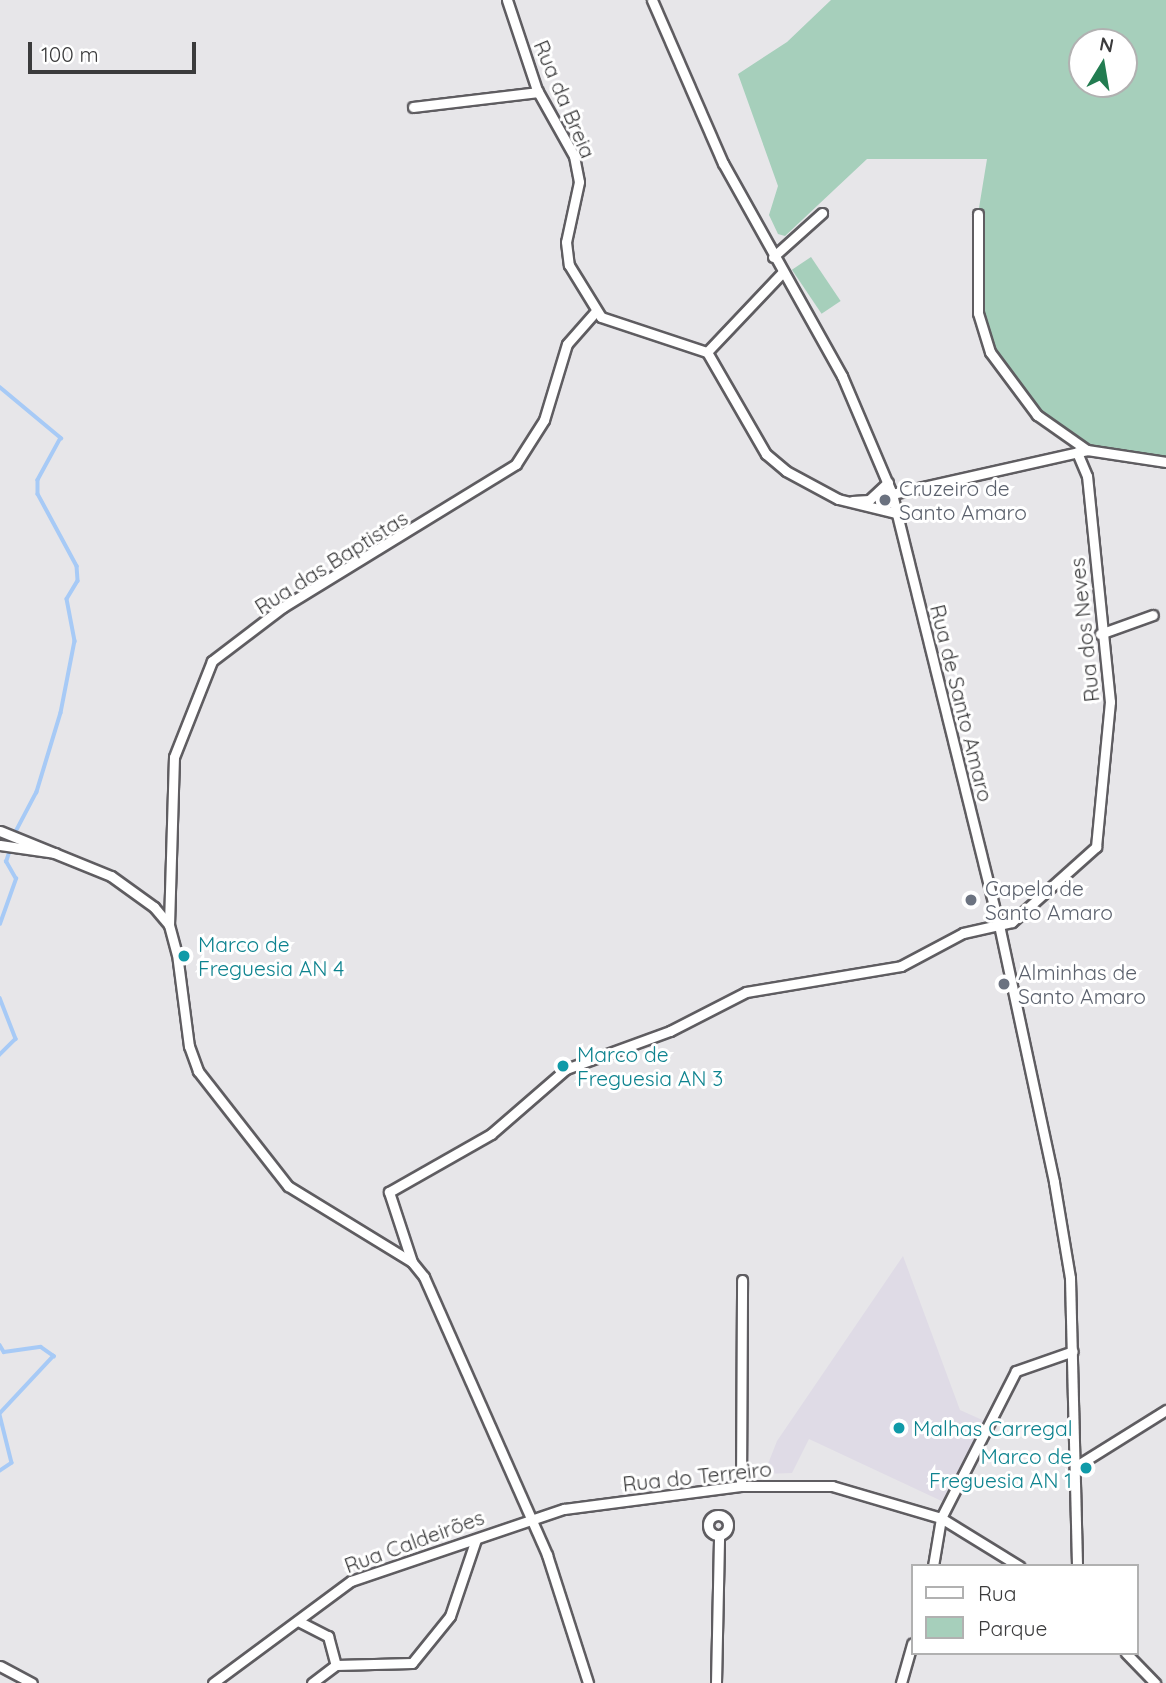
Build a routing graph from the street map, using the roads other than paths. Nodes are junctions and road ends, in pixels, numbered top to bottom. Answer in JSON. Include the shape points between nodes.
{"nodes":[{"id":1,"x":507,"y":0,"type":"edge"},
{"id":2,"x":652,"y":0,"type":"edge"},
{"id":3,"x":538,"y":92,"type":"junction"},
{"id":4,"x":413,"y":107,"type":"dead end"},
{"id":5,"x":822,"y":213,"type":"dead end"},
{"id":6,"x":978,"y":214,"type":"dead end"},
{"id":7,"x":773,"y":257,"type":"junction"},
{"id":8,"x":782,"y":273,"type":"junction"},
{"id":9,"x":596,"y":311,"type":"junction"},
{"id":10,"x":707,"y":352,"type":"junction"},
{"id":11,"x":1082,"y":451,"type":"junction"},
{"id":12,"x":1166,"y":462,"type":"edge"},
{"id":13,"x":888,"y":482,"type":"junction"},
{"id":14,"x":892,"y":494,"type":"junction"},
{"id":15,"x":843,"y":500,"type":"junction"},
{"id":16,"x":896,"y":513,"type":"junction"},
{"id":17,"x":1153,"y":615,"type":"dead end"},
{"id":18,"x":1100,"y":634,"type":"junction"},
{"id":19,"x":0,"y":831,"type":"edge"},
{"id":20,"x":0,"y":845,"type":"edge"},
{"id":21,"x":57,"y":853,"type":"junction"},
{"id":22,"x":169,"y":925,"type":"junction"},
{"id":23,"x":999,"y":925,"type":"junction"},
{"id":24,"x":412,"y":1262,"type":"junction"},
{"id":25,"x":742,"y":1280,"type":"dead end"},
{"id":26,"x":1073,"y":1351,"type":"junction"},
{"id":27,"x":1166,"y":1410,"type":"edge"},
{"id":28,"x":1077,"y":1465,"type":"junction"},
{"id":29,"x":741,"y":1486,"type":"junction"},
{"id":30,"x":531,"y":1516,"type":"junction"},
{"id":31,"x":941,"y":1518,"type":"junction"},
{"id":32,"x":719,"y":1535,"type":"dead end"},
{"id":33,"x":475,"y":1539,"type":"junction"},
{"id":34,"x":933,"y":1564,"type":"edge"},
{"id":35,"x":1016,"y":1564,"type":"edge"},
{"id":36,"x":1077,"y":1564,"type":"edge"},
{"id":37,"x":298,"y":1621,"type":"junction"},
{"id":38,"x":911,"y":1648,"type":"edge"},
{"id":39,"x":1128,"y":1655,"type":"edge"},
{"id":40,"x":336,"y":1665,"type":"junction"},
{"id":41,"x":0,"y":1666,"type":"edge"},
{"id":42,"x":32,"y":1683,"type":"edge"},
{"id":43,"x":213,"y":1683,"type":"edge"},
{"id":44,"x":312,"y":1683,"type":"edge"},
{"id":45,"x":588,"y":1683,"type":"edge"},
{"id":46,"x":716,"y":1683,"type":"edge"},
{"id":47,"x":901,"y":1683,"type":"edge"},
{"id":48,"x":1155,"y":1683,"type":"edge"}],
"edges":[{"from":1,"to":3,"type":"street","name":"Rua da Breia"},
{"from":2,"to":7,"type":"street","name":"Rua de Santo Amaro","via":[[723,163]]},
{"from":3,"to":4,"type":"street"},
{"from":3,"to":9,"type":"street","name":"Rua da Breia","via":[[574,156],[579,182],[566,242],[569,265]]},
{"from":5,"to":7,"type":"street"},
{"from":6,"to":11,"type":"street","via":[[978,313],[990,352],[1037,415]]},
{"from":7,"to":8,"type":"street","name":"Rua de Santo Amaro"},
{"from":8,"to":10,"type":"street"},
{"from":8,"to":13,"type":"street","name":"Rua de Santo Amaro","via":[[847,387]]},
{"from":9,"to":10,"type":"street","name":"Rua da Breia","via":[[619,327]]},
{"from":9,"to":22,"type":"street","name":"Rua das Baptistas","via":[[567,344],[544,420],[516,464],[283,607],[212,661],[174,757]]},
{"from":10,"to":15,"type":"street","via":[[766,454],[808,487]]},
{"from":11,"to":12,"type":"street"},
{"from":11,"to":14,"type":"street"},
{"from":11,"to":18,"type":"street","name":"Rua dos Neves"},
{"from":13,"to":14,"type":"street","name":"Rua de Santo Amaro"},
{"from":13,"to":15,"type":"street","via":[[869,500]]},
{"from":14,"to":16,"type":"street","name":"Rua de Santo Amaro"},
{"from":15,"to":16,"type":"street"},
{"from":16,"to":23,"type":"street","name":"Rua de Santo Amaro"},
{"from":17,"to":18,"type":"street"},
{"from":18,"to":23,"type":"street","name":"Rua dos Neves","via":[[1110,702],[1096,847],[1023,916]]},
{"from":19,"to":21,"type":"street"},
{"from":20,"to":21,"type":"street","via":[[39,855]]},
{"from":21,"to":22,"type":"street","via":[[137,890]]},
{"from":22,"to":24,"type":"street","via":[[188,1046],[214,1091],[288,1186]]},
{"from":23,"to":24,"type":"street","name":"Rua dos Neves","via":[[963,933],[901,966],[746,992],[670,1031],[566,1069],[491,1135],[389,1192]]},
{"from":23,"to":26,"type":"street","name":"Rua de Santo Amaro","via":[[1054,1182],[1070,1278]]},
{"from":24,"to":30,"type":"street","via":[[444,1315]]},
{"from":25,"to":29,"type":"street"},
{"from":26,"to":28,"type":"street","name":"Rua de Santo Amaro"},
{"from":26,"to":31,"type":"street","via":[[1021,1367]]},
{"from":27,"to":28,"type":"street"},
{"from":28,"to":36,"type":"street","name":"Rua de Santo Amaro"},
{"from":29,"to":30,"type":"street","name":"Rua do Terreiro"},
{"from":29,"to":31,"type":"street","name":"Rua do Terreiro","via":[[832,1486]]},
{"from":30,"to":33,"type":"street","name":"Rua Caldeirões"},
{"from":30,"to":45,"type":"street"},
{"from":31,"to":34,"type":"street"},
{"from":31,"to":35,"type":"street","name":"Rua do Terreiro"},
{"from":32,"to":46,"type":"street"},
{"from":33,"to":37,"type":"street","name":"Rua Caldeirões","via":[[351,1581]]},
{"from":33,"to":40,"type":"street","via":[[450,1616],[420,1658]]},
{"from":37,"to":40,"type":"street","via":[[328,1636]]},
{"from":37,"to":43,"type":"street","name":"Rua Caldeirões"},
{"from":38,"to":47,"type":"street"},
{"from":39,"to":48,"type":"street"},
{"from":40,"to":44,"type":"street"},
{"from":41,"to":42,"type":"street"}]}
